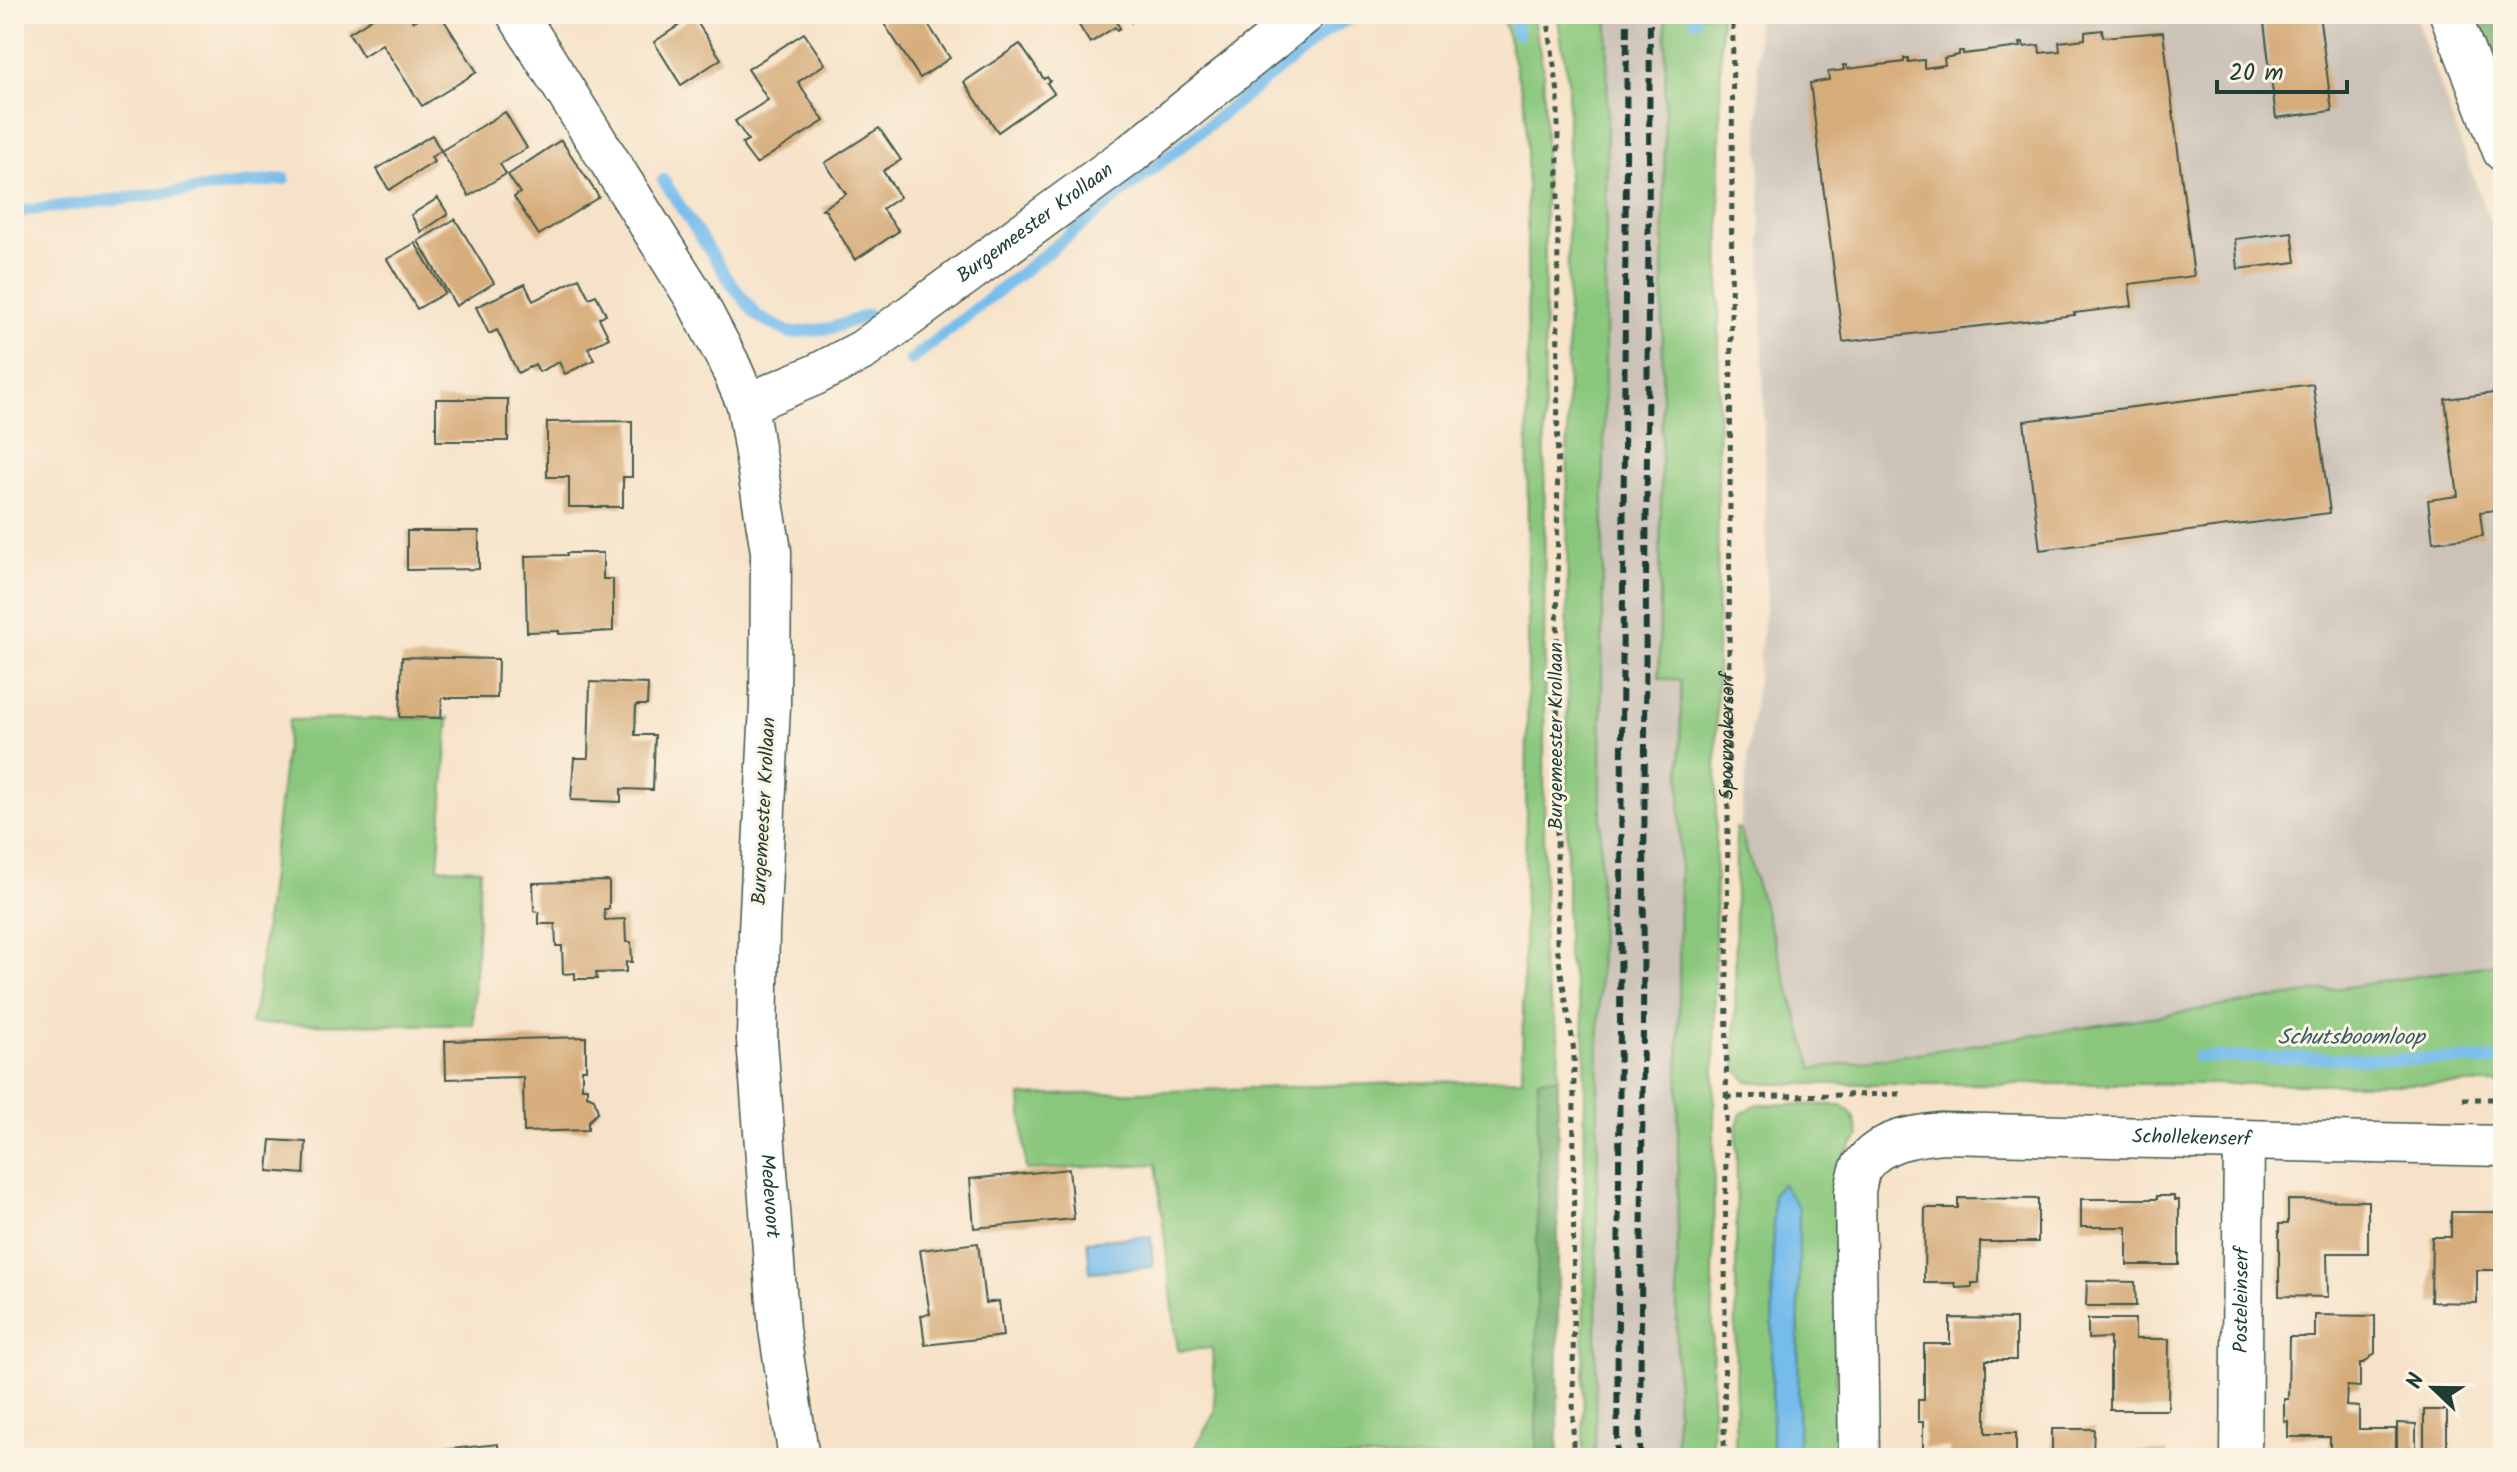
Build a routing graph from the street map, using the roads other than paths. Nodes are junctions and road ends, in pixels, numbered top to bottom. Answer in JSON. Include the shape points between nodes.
{"nodes":[{"id":1,"x":517,"y":14,"type":"edge"},
{"id":2,"x":1305,"y":14,"type":"edge"},
{"id":3,"x":2450,"y":14,"type":"edge"},
{"id":4,"x":2503,"y":151,"type":"edge"},
{"id":5,"x":747,"y":404,"type":"junction"},
{"id":6,"x":759,"y":931,"type":"joint"},
{"id":7,"x":2244,"y":1141,"type":"junction"},
{"id":8,"x":2503,"y":1146,"type":"edge"},
{"id":9,"x":799,"y":1458,"type":"edge"},
{"id":10,"x":1859,"y":1458,"type":"edge"},
{"id":11,"x":2241,"y":1458,"type":"edge"}],
"edges":[{"from":1,"to":5,"type":"street","name":"Burgemeester Krollaan","via":[[694,296]]},
{"from":2,"to":5,"type":"street","name":"Burgemeester Krollaan","via":[[1132,153],[863,350]]},
{"from":3,"to":4,"type":"street"},
{"from":5,"to":6,"type":"street","name":"Burgemeester Krollaan","via":[[771,551]]},
{"from":6,"to":9,"type":"street","name":"Medevoort","via":[[757,1040],[778,1314]]},
{"from":7,"to":8,"type":"street","name":"Schollekenserf"},
{"from":7,"to":10,"type":"street","name":"Schollekenserf","via":[[1941,1133],[1906,1137],[1884,1147],[1862,1166],[1855,1191]]},
{"from":7,"to":11,"type":"street","name":"Posteleinserf"}]}
